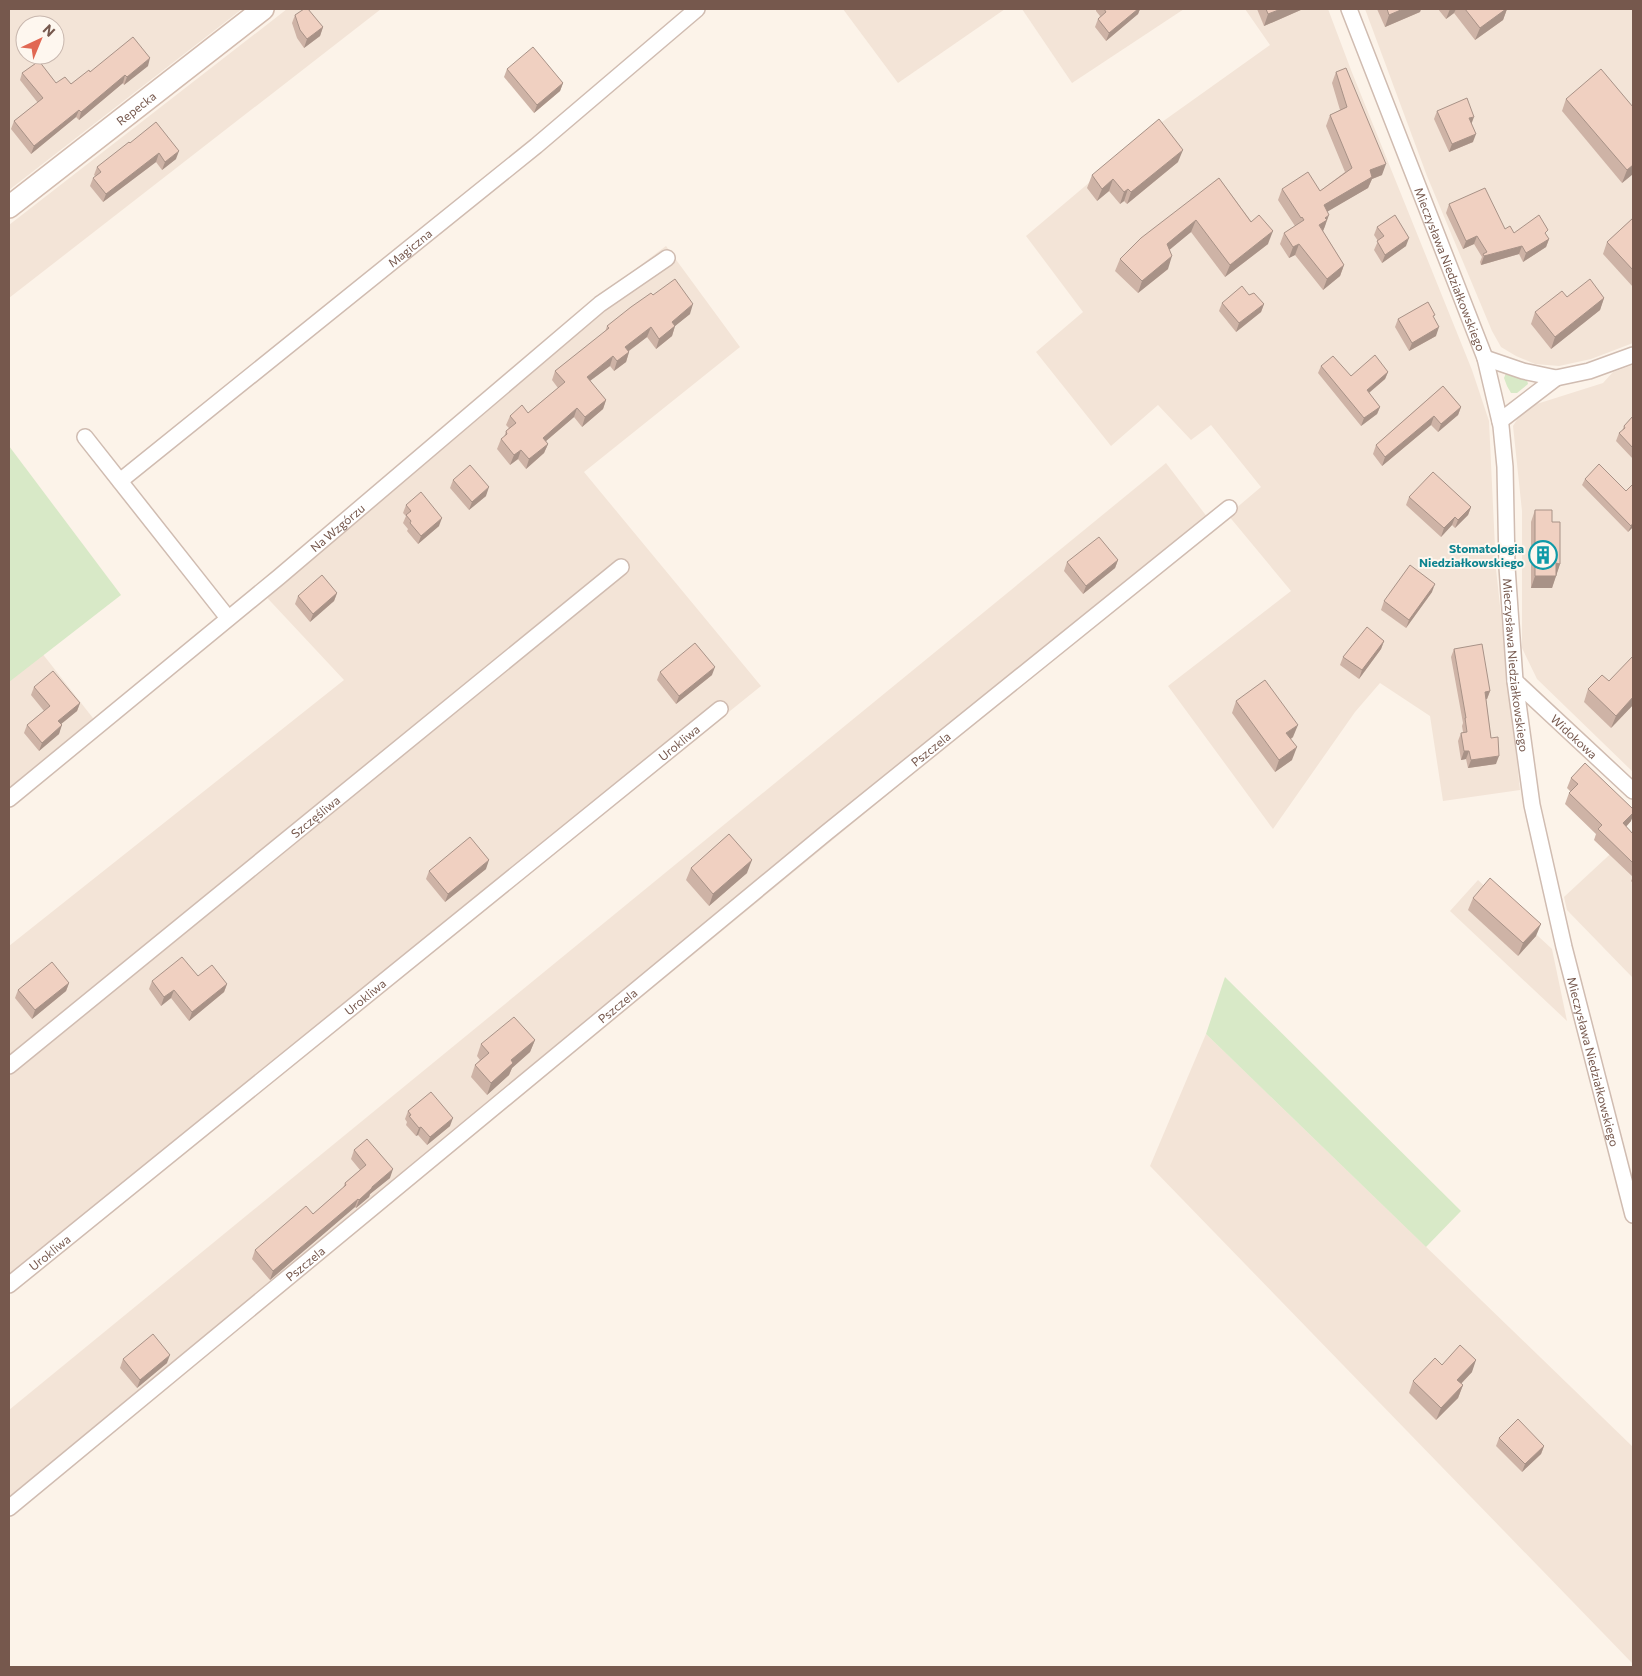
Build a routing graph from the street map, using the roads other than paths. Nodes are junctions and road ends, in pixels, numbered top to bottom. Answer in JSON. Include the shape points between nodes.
{"nodes":[{"id":1,"x":263,"y":9,"type":"edge"},
{"id":2,"x":697,"y":9,"type":"edge"},
{"id":3,"x":1349,"y":9,"type":"edge"},
{"id":4,"x":9,"y":207,"type":"edge"},
{"id":5,"x":667,"y":258,"type":"dead end"},
{"id":6,"x":1633,"y":355,"type":"edge"},
{"id":7,"x":1484,"y":358,"type":"junction"},
{"id":8,"x":1556,"y":378,"type":"junction"},
{"id":9,"x":1500,"y":421,"type":"junction"},
{"id":10,"x":85,"y":437,"type":"dead end"},
{"id":11,"x":120,"y":481,"type":"junction"},
{"id":12,"x":1229,"y":508,"type":"dead end"},
{"id":13,"x":621,"y":567,"type":"dead end"},
{"id":14,"x":228,"y":618,"type":"junction"},
{"id":15,"x":1515,"y":681,"type":"junction"},
{"id":16,"x":720,"y":709,"type":"dead end"},
{"id":17,"x":1633,"y":790,"type":"edge"},
{"id":18,"x":9,"y":799,"type":"edge"},
{"id":19,"x":9,"y":1066,"type":"edge"},
{"id":20,"x":1633,"y":1215,"type":"edge"},
{"id":21,"x":9,"y":1285,"type":"edge"},
{"id":22,"x":9,"y":1508,"type":"edge"}],
"edges":[{"from":1,"to":4,"type":"street","name":"Repecka"},
{"from":2,"to":11,"type":"street","name":"Magiczna","via":[[536,146]]},
{"from":3,"to":7,"type":"street","name":"Mieczysława Niedziałkowskiego"},
{"from":5,"to":14,"type":"street","name":"Na Wzgórzu","via":[[600,304]]},
{"from":6,"to":8,"type":"street","via":[[1589,371]]},
{"from":7,"to":8,"type":"street"},
{"from":7,"to":9,"type":"street","name":"Mieczysława Niedziałkowskiego"},
{"from":8,"to":9,"type":"street"},
{"from":9,"to":15,"type":"street","name":"Mieczysława Niedziałkowskiego"},
{"from":10,"to":11,"type":"street"},
{"from":11,"to":14,"type":"street"},
{"from":12,"to":22,"type":"street","name":"Pszczela","via":[[826,832]]},
{"from":13,"to":19,"type":"street","name":"Szczęśliwa"},
{"from":14,"to":18,"type":"street","name":"Na Wzgórzu"},
{"from":15,"to":17,"type":"street","name":"Widokowa"},
{"from":15,"to":20,"type":"street","name":"Mieczysława Niedziałkowskiego","via":[[1539,834],[1564,947]]},
{"from":16,"to":21,"type":"street","name":"Urokliwa"}]}
